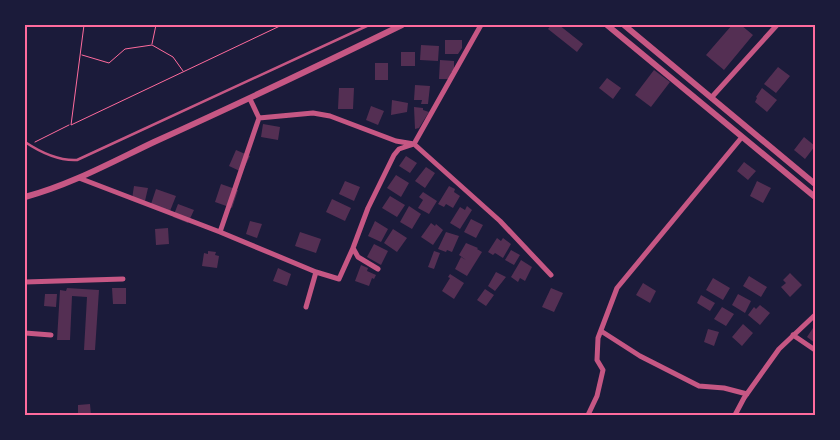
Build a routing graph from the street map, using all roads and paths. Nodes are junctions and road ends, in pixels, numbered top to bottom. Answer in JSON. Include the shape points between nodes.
{"nodes":[{"id":1,"x":84,"y":25,"type":"edge"},
{"id":2,"x":156,"y":25,"type":"edge"},
{"id":3,"x":282,"y":25,"type":"edge"},
{"id":4,"x":369,"y":25,"type":"edge"},
{"id":5,"x":402,"y":25,"type":"edge"},
{"id":6,"x":482,"y":25,"type":"edge"},
{"id":7,"x":607,"y":25,"type":"edge"},
{"id":8,"x":624,"y":25,"type":"edge"},
{"id":9,"x":777,"y":25,"type":"edge"},
{"id":10,"x":152,"y":45,"type":"junction"},
{"id":11,"x":80,"y":55,"type":"junction"},
{"id":12,"x":184,"y":72,"type":"junction"},
{"id":13,"x":712,"y":98,"type":"junction"},
{"id":14,"x":250,"y":99,"type":"junction"},
{"id":15,"x":259,"y":118,"type":"junction"},
{"id":16,"x":71,"y":125,"type":"junction"},
{"id":17,"x":742,"y":137,"type":"junction"},
{"id":18,"x":25,"y":142,"type":"edge"},
{"id":19,"x":414,"y":144,"type":"junction"},
{"id":20,"x":30,"y":145,"type":"junction"},
{"id":21,"x":79,"y":178,"type":"junction"},
{"id":22,"x":815,"y":184,"type":"edge"},
{"id":23,"x":25,"y":197,"type":"edge"},
{"id":24,"x":815,"y":197,"type":"edge"},
{"id":25,"x":220,"y":232,"type":"junction"},
{"id":26,"x":353,"y":248,"type":"junction"},
{"id":27,"x":378,"y":269,"type":"dead end"},
{"id":28,"x":316,"y":272,"type":"junction"},
{"id":29,"x":551,"y":275,"type":"dead end"},
{"id":30,"x":123,"y":279,"type":"dead end"},
{"id":31,"x":25,"y":282,"type":"edge"},
{"id":32,"x":306,"y":307,"type":"dead end"},
{"id":33,"x":815,"y":315,"type":"edge"},
{"id":34,"x":601,"y":331,"type":"junction"},
{"id":35,"x":25,"y":333,"type":"edge"},
{"id":36,"x":51,"y":335,"type":"dead end"},
{"id":37,"x":793,"y":335,"type":"junction"},
{"id":38,"x":815,"y":350,"type":"edge"},
{"id":39,"x":747,"y":394,"type":"junction"},
{"id":40,"x":588,"y":415,"type":"edge"},
{"id":41,"x":735,"y":415,"type":"edge"}],
"edges":[{"from":1,"to":11,"type":"path"},
{"from":2,"to":10,"type":"path"},
{"from":3,"to":12,"type":"path"},
{"from":4,"to":20,"type":"lane","via":[[77,160],[54,156]]},
{"from":5,"to":14,"type":"street"},
{"from":6,"to":19,"type":"street"},
{"from":7,"to":17,"type":"street"},
{"from":8,"to":13,"type":"street"},
{"from":9,"to":13,"type":"street"},
{"from":10,"to":11,"type":"path","via":[[125,50],[109,63]]},
{"from":10,"to":12,"type":"path","via":[[173,57]]},
{"from":11,"to":16,"type":"path"},
{"from":12,"to":16,"type":"path"},
{"from":13,"to":22,"type":"street"},
{"from":14,"to":15,"type":"street"},
{"from":14,"to":21,"type":"street"},
{"from":15,"to":19,"type":"street","via":[[313,113]]},
{"from":15,"to":25,"type":"street"},
{"from":16,"to":20,"type":"path"},
{"from":17,"to":24,"type":"street"},
{"from":17,"to":34,"type":"street","via":[[617,288]]},
{"from":18,"to":20,"type":"lane"},
{"from":19,"to":26,"type":"street","via":[[399,149],[394,155]]},
{"from":19,"to":29,"type":"street","via":[[500,221]]},
{"from":21,"to":23,"type":"street"},
{"from":21,"to":25,"type":"street"},
{"from":25,"to":28,"type":"street"},
{"from":26,"to":27,"type":"street","via":[[358,257]]},
{"from":26,"to":28,"type":"street","via":[[339,279]]},
{"from":28,"to":32,"type":"street"},
{"from":30,"to":31,"type":"street"},
{"from":33,"to":37,"type":"street"},
{"from":34,"to":39,"type":"street","via":[[640,356],[699,386]]},
{"from":34,"to":40,"type":"street","via":[[597,360],[603,370],[597,396]]},
{"from":35,"to":36,"type":"street"},
{"from":37,"to":38,"type":"street"},
{"from":37,"to":39,"type":"street"},
{"from":39,"to":41,"type":"street"}]}
